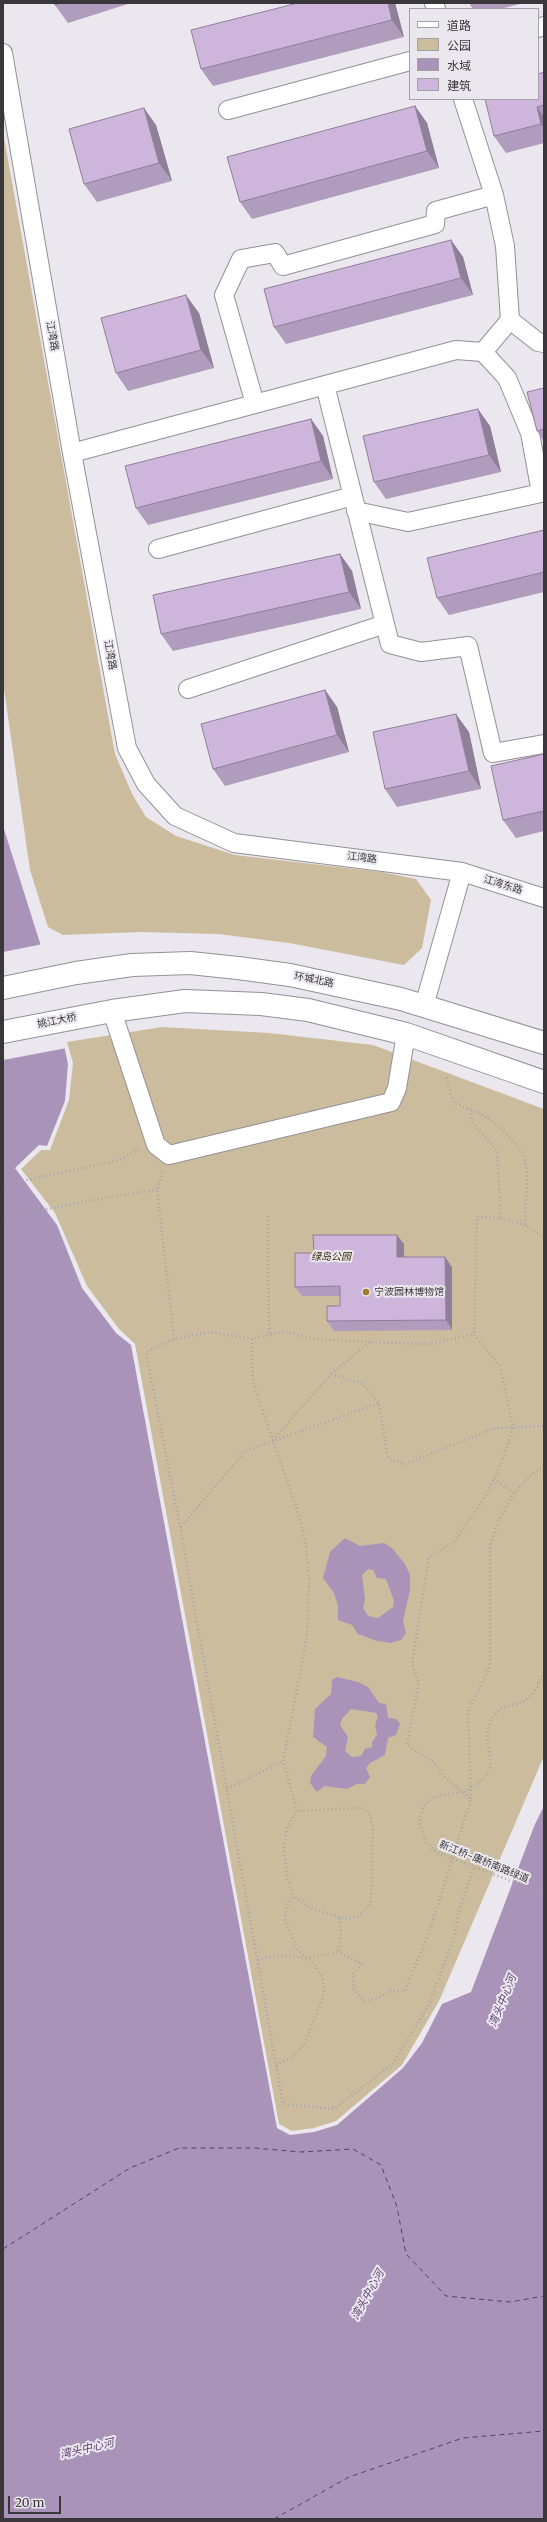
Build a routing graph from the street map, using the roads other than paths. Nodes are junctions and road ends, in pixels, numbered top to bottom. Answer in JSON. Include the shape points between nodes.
{"nodes":[{"id":1,"x":3,"y":53,"type":"edge"},
{"id":2,"x":409,"y":61,"type":"edge"},
{"id":3,"x":463,"y":100,"type":"edge"},
{"id":4,"x":228,"y":110,"type":"dead end"},
{"id":5,"x":494,"y":195,"type":"junction"},
{"id":6,"x":510,"y":320,"type":"junction"},
{"id":7,"x":544,"y":343,"type":"edge"},
{"id":8,"x":483,"y":352,"type":"junction"},
{"id":9,"x":325,"y":385,"type":"junction"},
{"id":10,"x":255,"y":404,"type":"junction"},
{"id":11,"x":72,"y":453,"type":"junction"},
{"id":12,"x":542,"y":493,"type":"edge"},
{"id":13,"x":354,"y":504,"type":"junction"},
{"id":14,"x":158,"y":549,"type":"dead end"},
{"id":15,"x":385,"y":624,"type":"junction"},
{"id":16,"x":188,"y":689,"type":"dead end"},
{"id":17,"x":544,"y":744,"type":"edge"},
{"id":18,"x":462,"y":872,"type":"junction"},
{"id":19,"x":544,"y":898,"type":"edge"},
{"id":20,"x":3,"y":988,"type":"edge"},
{"id":21,"x":424,"y":1006,"type":"junction"},
{"id":22,"x":112,"y":1011,"type":"junction"},
{"id":23,"x":3,"y":1032,"type":"edge"},
{"id":24,"x":406,"y":1034,"type":"junction"},
{"id":25,"x":544,"y":1043,"type":"edge"},
{"id":26,"x":544,"y":1082,"type":"edge"}],
"edges":[{"from":1,"to":11,"type":"street","name":"江湾路"},
{"from":2,"to":4,"type":"street"},
{"from":3,"to":5,"type":"street"},
{"from":5,"to":6,"type":"street","via":[[505,246]]},
{"from":5,"to":10,"type":"street","via":[[436,211],[434,224],[283,266],[275,253],[241,259],[224,295]]},
{"from":6,"to":7,"type":"street","via":[[538,342]]},
{"from":6,"to":8,"type":"street"},
{"from":8,"to":9,"type":"street","via":[[456,350]]},
{"from":8,"to":12,"type":"street","via":[[507,378],[530,433]]},
{"from":9,"to":10,"type":"street"},
{"from":9,"to":13,"type":"street"},
{"from":10,"to":11,"type":"street"},
{"from":11,"to":18,"type":"street","name":"江湾路","via":[[127,748],[146,784],[175,816],[234,843]]},
{"from":12,"to":13,"type":"street","via":[[408,522]]},
{"from":13,"to":14,"type":"street"},
{"from":13,"to":15,"type":"street"},
{"from":15,"to":16,"type":"street"},
{"from":15,"to":17,"type":"street","via":[[390,644],[420,652],[468,646],[493,753]]},
{"from":18,"to":19,"type":"street","name":"江湾东路"},
{"from":18,"to":21,"type":"street"},
{"from":20,"to":21,"type":"main road","name":"环城北路","via":[[132,965],[190,963],[290,975]]},
{"from":21,"to":25,"type":"main road","name":"环城北路"},
{"from":22,"to":23,"type":"main road","name":"姚江大桥"},
{"from":22,"to":24,"type":"main road","via":[[185,1001],[261,1004],[308,1010]]},
{"from":22,"to":24,"type":"street","via":[[156,1145],[169,1155],[359,1112],[390,1102],[397,1088]]},
{"from":24,"to":26,"type":"main road"}]}
